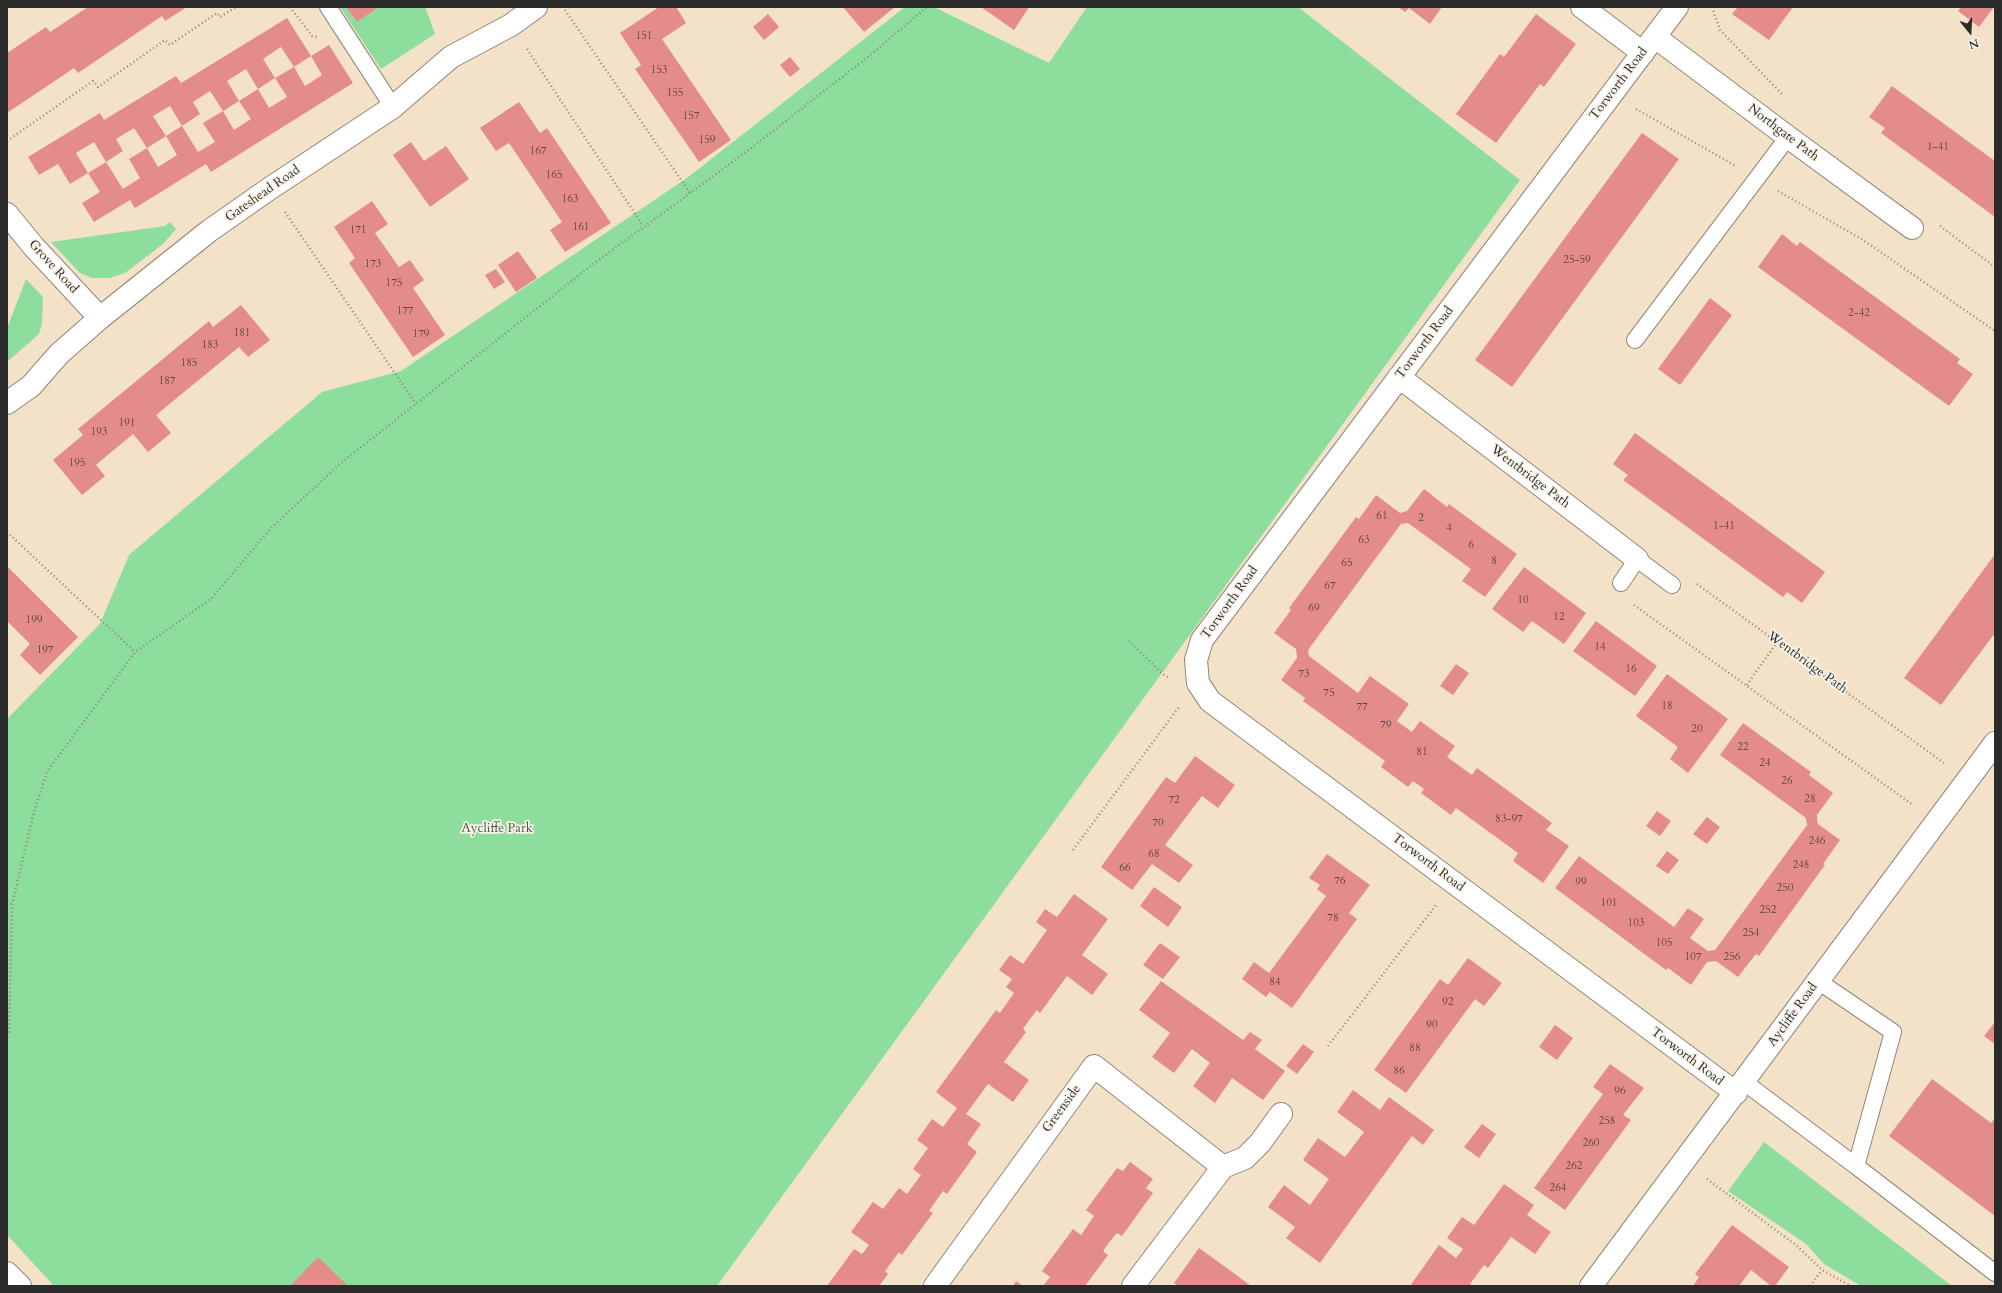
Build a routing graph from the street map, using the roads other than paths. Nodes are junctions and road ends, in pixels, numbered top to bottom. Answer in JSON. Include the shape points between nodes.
{"nodes":[{"id":1,"x":328,"y":7,"type":"edge"},
{"id":2,"x":536,"y":7,"type":"edge"},
{"id":3,"x":1582,"y":7,"type":"edge"},
{"id":4,"x":1677,"y":7,"type":"edge"},
{"id":5,"x":1649,"y":45,"type":"junction"},
{"id":6,"x":393,"y":106,"type":"junction"},
{"id":7,"x":1788,"y":137,"type":"junction"},
{"id":8,"x":7,"y":214,"type":"edge"},
{"id":9,"x":1912,"y":228,"type":"dead end"},
{"id":10,"x":100,"y":318,"type":"junction"},
{"id":11,"x":1635,"y":340,"type":"dead end"},
{"id":12,"x":1399,"y":378,"type":"junction"},
{"id":13,"x":7,"y":403,"type":"edge"},
{"id":14,"x":1637,"y":560,"type":"junction"},
{"id":15,"x":1621,"y":583,"type":"dead end"},
{"id":16,"x":1672,"y":585,"type":"dead end"},
{"id":17,"x":1995,"y":743,"type":"edge"},
{"id":18,"x":1818,"y":981,"type":"junction"},
{"id":19,"x":1740,"y":1087,"type":"junction"},
{"id":20,"x":1281,"y":1114,"type":"dead end"},
{"id":21,"x":1856,"y":1166,"type":"junction"},
{"id":22,"x":1223,"y":1167,"type":"junction"},
{"id":23,"x":7,"y":1273,"type":"edge"},
{"id":24,"x":1995,"y":1273,"type":"edge"},
{"id":25,"x":20,"y":1286,"type":"edge"},
{"id":26,"x":935,"y":1286,"type":"edge"},
{"id":27,"x":1133,"y":1286,"type":"edge"},
{"id":28,"x":1591,"y":1286,"type":"edge"}],
"edges":[{"from":1,"to":6,"type":"lane"},
{"from":2,"to":6,"type":"street","name":"Gateshead Road","via":[[511,25],[451,57]]},
{"from":3,"to":5,"type":"street","name":"Northgate Path"},
{"from":4,"to":5,"type":"street","name":"Torworth Road"},
{"from":5,"to":7,"type":"street","name":"Northgate Path"},
{"from":5,"to":12,"type":"street","name":"Torworth Road"},
{"from":6,"to":10,"type":"street","name":"Gateshead Road","via":[[209,231]]},
{"from":7,"to":9,"type":"street","name":"Northgate Path"},
{"from":7,"to":11,"type":"lane"},
{"from":8,"to":10,"type":"street","name":"Grove Road"},
{"from":10,"to":13,"type":"street","name":"Gateshead Road","via":[[59,354],[31,386]]},
{"from":12,"to":14,"type":"street","name":"Wentbridge Path"},
{"from":12,"to":19,"type":"street","name":"Torworth Road","via":[[1202,640],[1196,660],[1198,683],[1210,701],[1454,883]]},
{"from":14,"to":15,"type":"lane"},
{"from":14,"to":16,"type":"lane"},
{"from":17,"to":18,"type":"street","name":"Aycliffe Road"},
{"from":18,"to":19,"type":"street","name":"Aycliffe Road"},
{"from":18,"to":21,"type":"lane","via":[[1893,1032]]},
{"from":19,"to":21,"type":"lane"},
{"from":19,"to":28,"type":"street","name":"Aycliffe Road"},
{"from":20,"to":22,"type":"street","via":[[1260,1143],[1245,1158]]},
{"from":21,"to":24,"type":"lane"},
{"from":22,"to":26,"type":"street","name":"Greenside","via":[[1094,1066]]},
{"from":22,"to":27,"type":"street"},
{"from":23,"to":25,"type":"street"}]}
